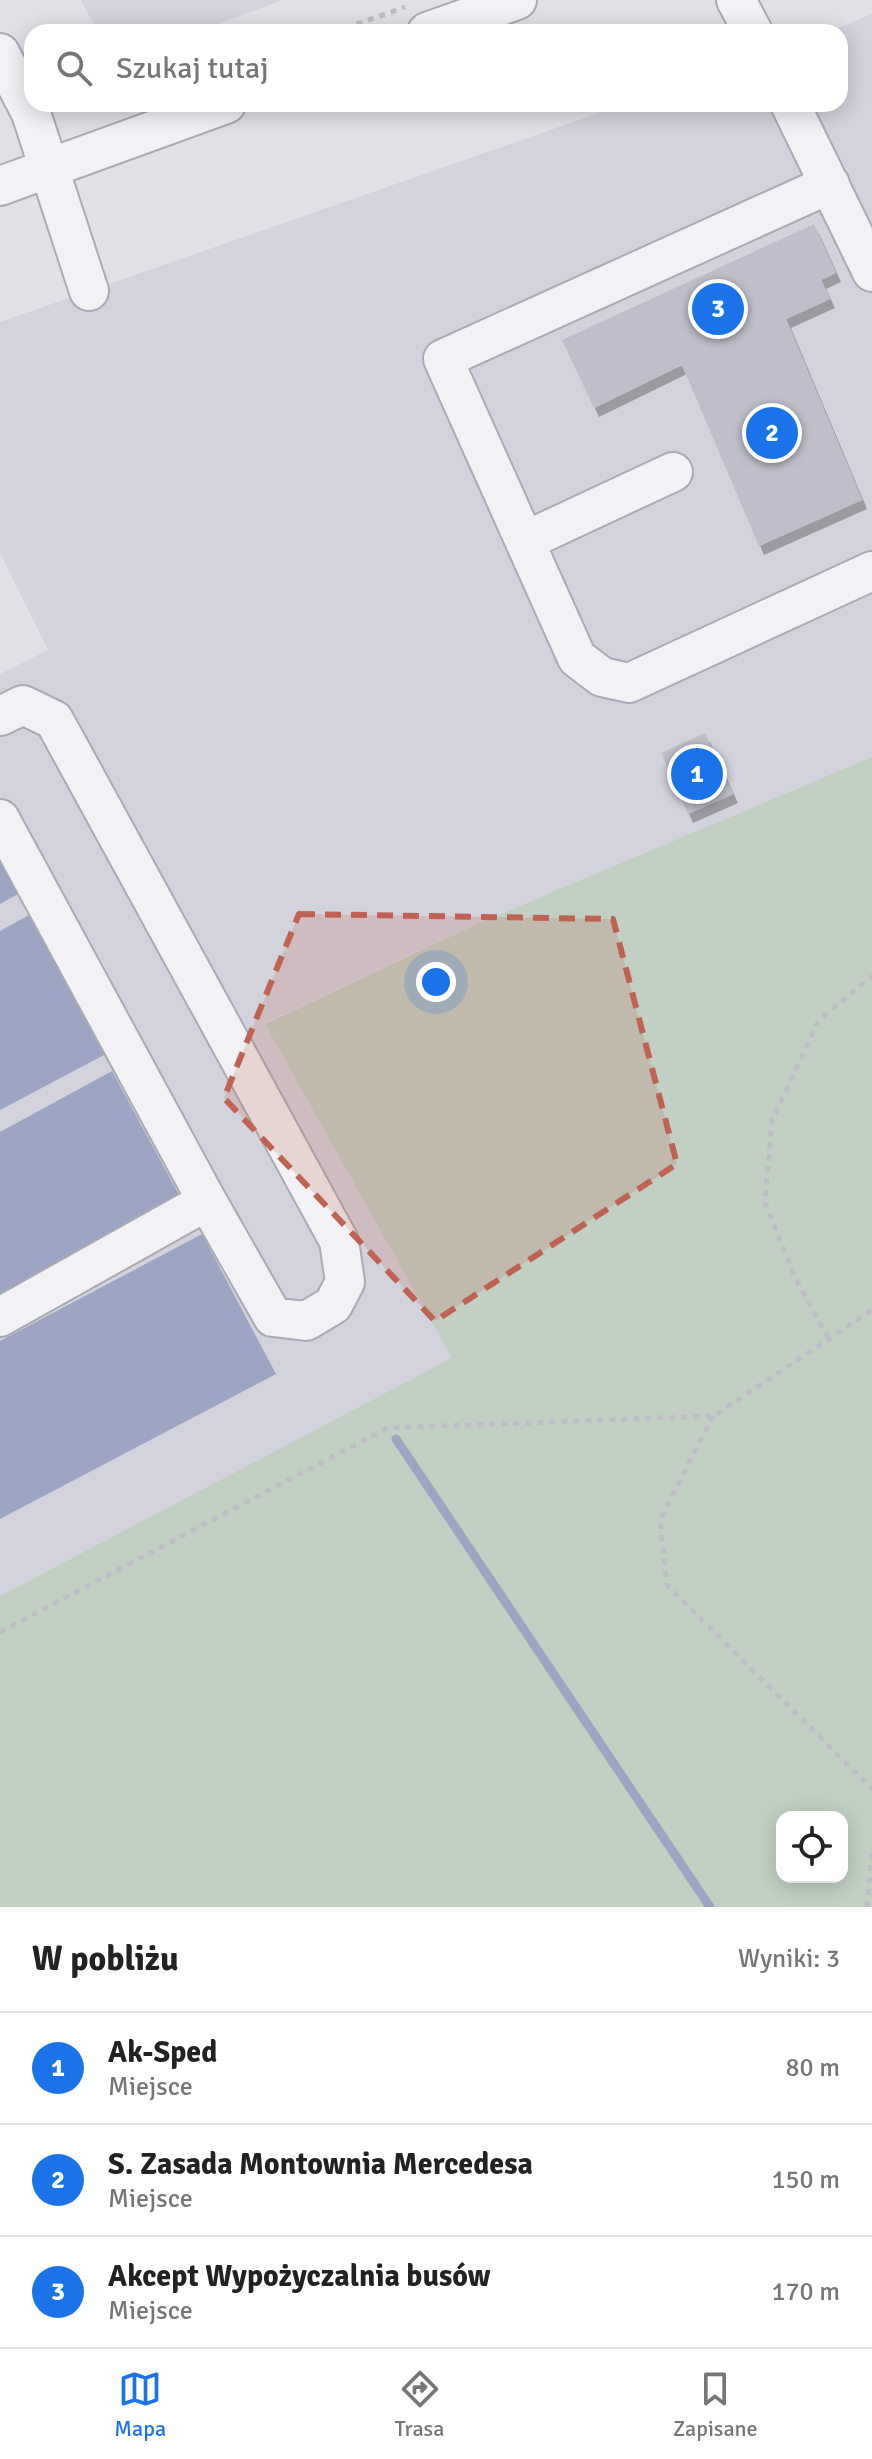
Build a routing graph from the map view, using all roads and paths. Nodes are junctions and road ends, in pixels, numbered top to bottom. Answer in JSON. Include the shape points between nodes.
{"nodes":[{"id":1,"x":736,"y":0,"type":"edge"},
{"id":2,"x":508,"y":1,"type":"edge"},
{"id":3,"x":418,"y":19,"type":"edge"},
{"id":4,"x":386,"y":24,"type":"edge"},
{"id":5,"x":749,"y":24,"type":"edge"},
{"id":6,"x":0,"y":53,"type":"edge"},
{"id":7,"x":24,"y":99,"type":"edge"},
{"id":8,"x":30,"y":112,"type":"edge"},
{"id":9,"x":204,"y":112,"type":"edge"},
{"id":10,"x":794,"y":112,"type":"edge"},
{"id":11,"x":51,"y":169,"type":"junction"},
{"id":12,"x":830,"y":184,"type":"junction"},
{"id":13,"x":0,"y":186,"type":"edge"},
{"id":14,"x":872,"y":272,"type":"edge"},
{"id":15,"x":89,"y":291,"type":"dead end"},
{"id":16,"x":673,"y":472,"type":"dead end"},
{"id":17,"x":525,"y":541,"type":"junction"},
{"id":18,"x":872,"y":571,"type":"edge"},
{"id":19,"x":0,"y":716,"type":"edge"},
{"id":20,"x":0,"y":819,"type":"edge"},
{"id":21,"x":872,"y":976,"type":"edge"},
{"id":22,"x":207,"y":1201,"type":"junction"},
{"id":23,"x":872,"y":1310,"type":"edge"},
{"id":24,"x":0,"y":1317,"type":"edge"},
{"id":25,"x":828,"y":1338,"type":"junction"},
{"id":26,"x":714,"y":1416,"type":"junction"},
{"id":27,"x":0,"y":1632,"type":"edge"},
{"id":28,"x":872,"y":1789,"type":"edge"},
{"id":29,"x":872,"y":1852,"type":"edge"},
{"id":30,"x":867,"y":1907,"type":"edge"}],
"edges":[{"from":1,"to":5,"type":"street"},
{"from":2,"to":3,"type":"street"},
{"from":3,"to":4,"type":"path"},
{"from":6,"to":7,"type":"street"},
{"from":8,"to":11,"type":"street"},
{"from":9,"to":11,"type":"street"},
{"from":10,"to":12,"type":"street"},
{"from":11,"to":13,"type":"street"},
{"from":11,"to":15,"type":"street"},
{"from":12,"to":14,"type":"street"},
{"from":12,"to":17,"type":"street","via":[[443,359]]},
{"from":16,"to":17,"type":"street"},
{"from":17,"to":18,"type":"street","via":[[577,658],[602,677],[629,683]]},
{"from":19,"to":22,"type":"street","via":[[23,705],[54,720],[339,1241],[345,1282],[333,1305],[306,1321],[273,1317]]},
{"from":20,"to":22,"type":"street"},
{"from":21,"to":25,"type":"path","via":[[819,1020],[772,1120],[765,1203],[795,1277]]},
{"from":22,"to":24,"type":"street"},
{"from":23,"to":25,"type":"path"},
{"from":25,"to":26,"type":"path"},
{"from":26,"to":27,"type":"path","via":[[387,1428]]},
{"from":26,"to":28,"type":"path","via":[[660,1520],[667,1585]]},
{"from":29,"to":30,"type":"path"}]}
